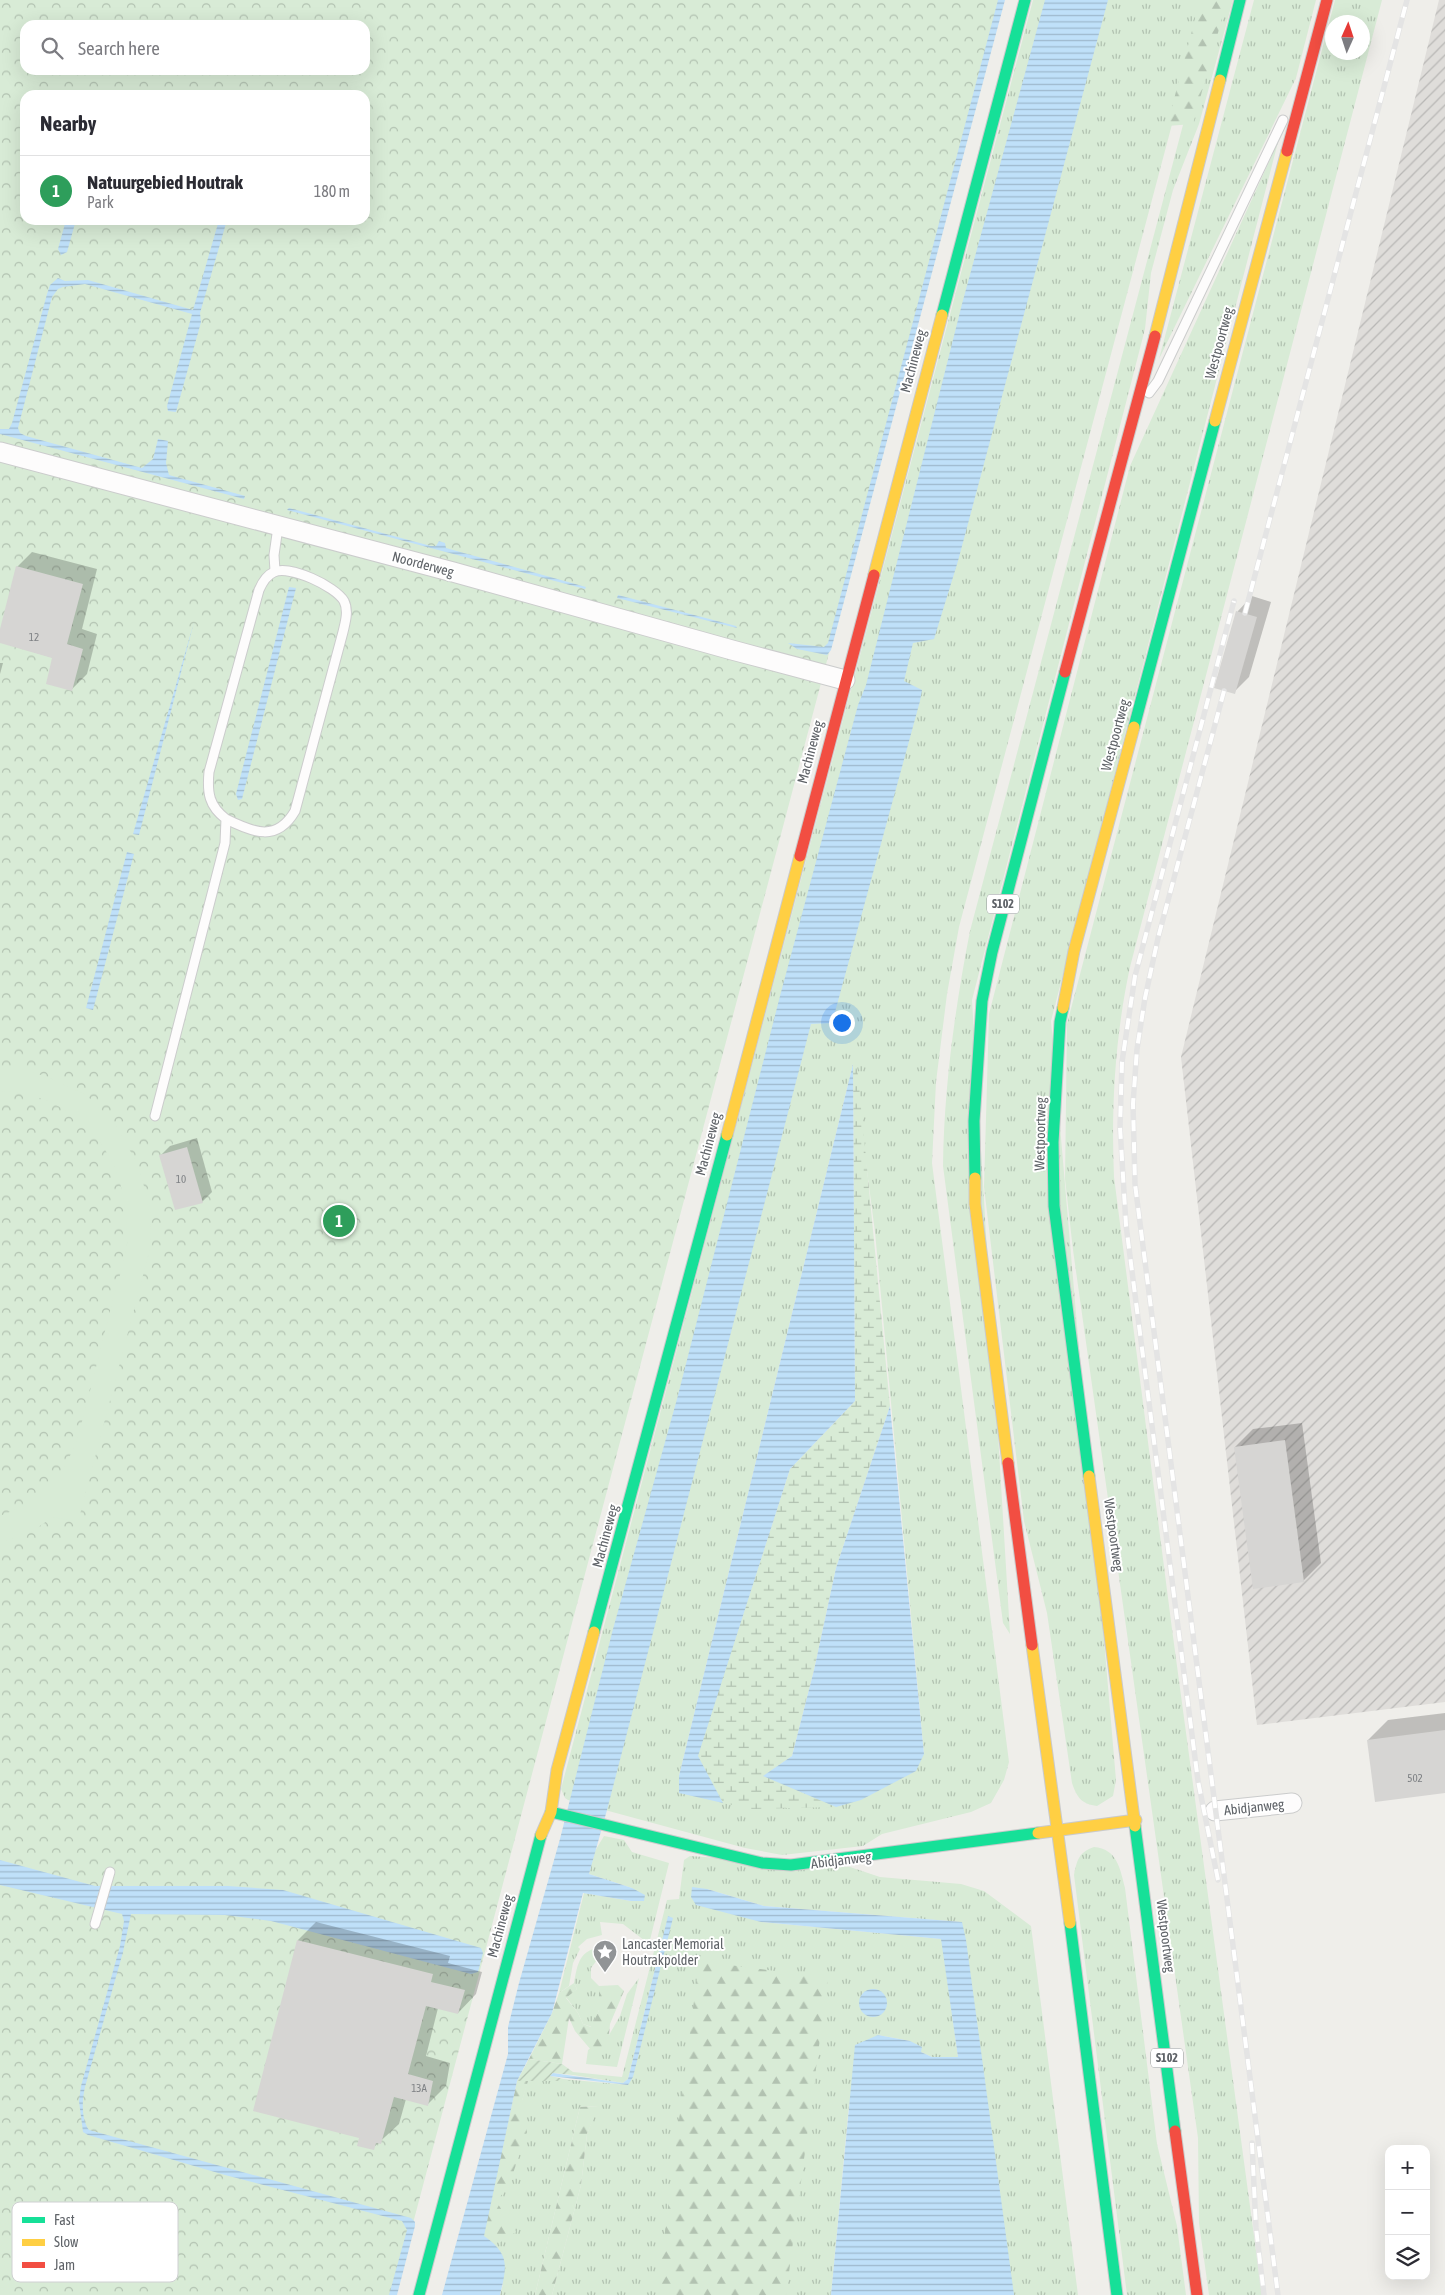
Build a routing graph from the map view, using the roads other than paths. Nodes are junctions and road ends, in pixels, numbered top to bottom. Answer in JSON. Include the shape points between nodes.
{"nodes":[{"id":1,"x":1025,"y":0,"type":"edge"},
{"id":2,"x":1240,"y":0,"type":"edge"},
{"id":3,"x":1327,"y":0,"type":"edge"},
{"id":4,"x":1303,"y":90,"type":"junction"},
{"id":5,"x":1132,"y":418,"type":"junction"},
{"id":6,"x":0,"y":452,"type":"edge"},
{"id":7,"x":278,"y":527,"type":"junction"},
{"id":8,"x":275,"y":572,"type":"junction"},
{"id":9,"x":845,"y":680,"type":"junction"},
{"id":10,"x":226,"y":819,"type":"junction"},
{"id":11,"x":154,"y":1116,"type":"dead end"},
{"id":12,"x":1292,"y":1803,"type":"dead end"},
{"id":13,"x":1215,"y":1811,"type":"dead end"},
{"id":14,"x":551,"y":1812,"type":"junction"},
{"id":15,"x":1136,"y":1820,"type":"junction"},
{"id":16,"x":1058,"y":1831,"type":"junction"},
{"id":17,"x":110,"y":1872,"type":"dead end"},
{"id":18,"x":95,"y":1924,"type":"dead end"},
{"id":19,"x":419,"y":2295,"type":"edge"},
{"id":20,"x":1117,"y":2295,"type":"edge"},
{"id":21,"x":1197,"y":2295,"type":"edge"}],
"edges":[{"from":1,"to":9,"type":"main road","name":"Machineweg"},
{"from":2,"to":5,"type":"main road","number":"S102"},
{"from":3,"to":4,"type":"main road","name":"Westpoortweg","number":"S102"},
{"from":4,"to":5,"type":"lane","via":[[1281,124],[1158,382]]},
{"from":4,"to":15,"type":"main road","name":"Westpoortweg","number":"S102","via":[[1079,932],[1060,1022],[1053,1142],[1054,1206]]},
{"from":5,"to":16,"type":"main road","number":"S102","via":[[1011,872],[982,1001],[977,1056],[975,1204]]},
{"from":6,"to":7,"type":"street","name":"Noorderweg"},
{"from":7,"to":8,"type":"lane"},
{"from":7,"to":9,"type":"street","name":"Noorderweg"},
{"from":8,"to":10,"type":"lane","via":[[262,583],[257,595],[209,772],[210,802]]},
{"from":8,"to":10,"type":"lane","via":[[290,572],[326,586],[344,601],[346,618],[295,811],[282,828],[265,832],[245,828]]},
{"from":9,"to":14,"type":"main road","name":"Machineweg","via":[[643,1454],[556,1770]]},
{"from":10,"to":11,"type":"lane","via":[[222,855]]},
{"from":12,"to":13,"type":"street","name":"Abidjanweg"},
{"from":14,"to":16,"type":"main road","name":"Abidjanweg","via":[[762,1863],[791,1866]]},
{"from":14,"to":19,"type":"main road","name":"Machineweg","via":[[537,1843]]},
{"from":15,"to":16,"type":"main road","name":"Abidjanweg"},
{"from":15,"to":21,"type":"main road","name":"Westpoortweg","number":"S102"},
{"from":16,"to":20,"type":"main road","number":"S102"},
{"from":17,"to":18,"type":"lane"}]}
